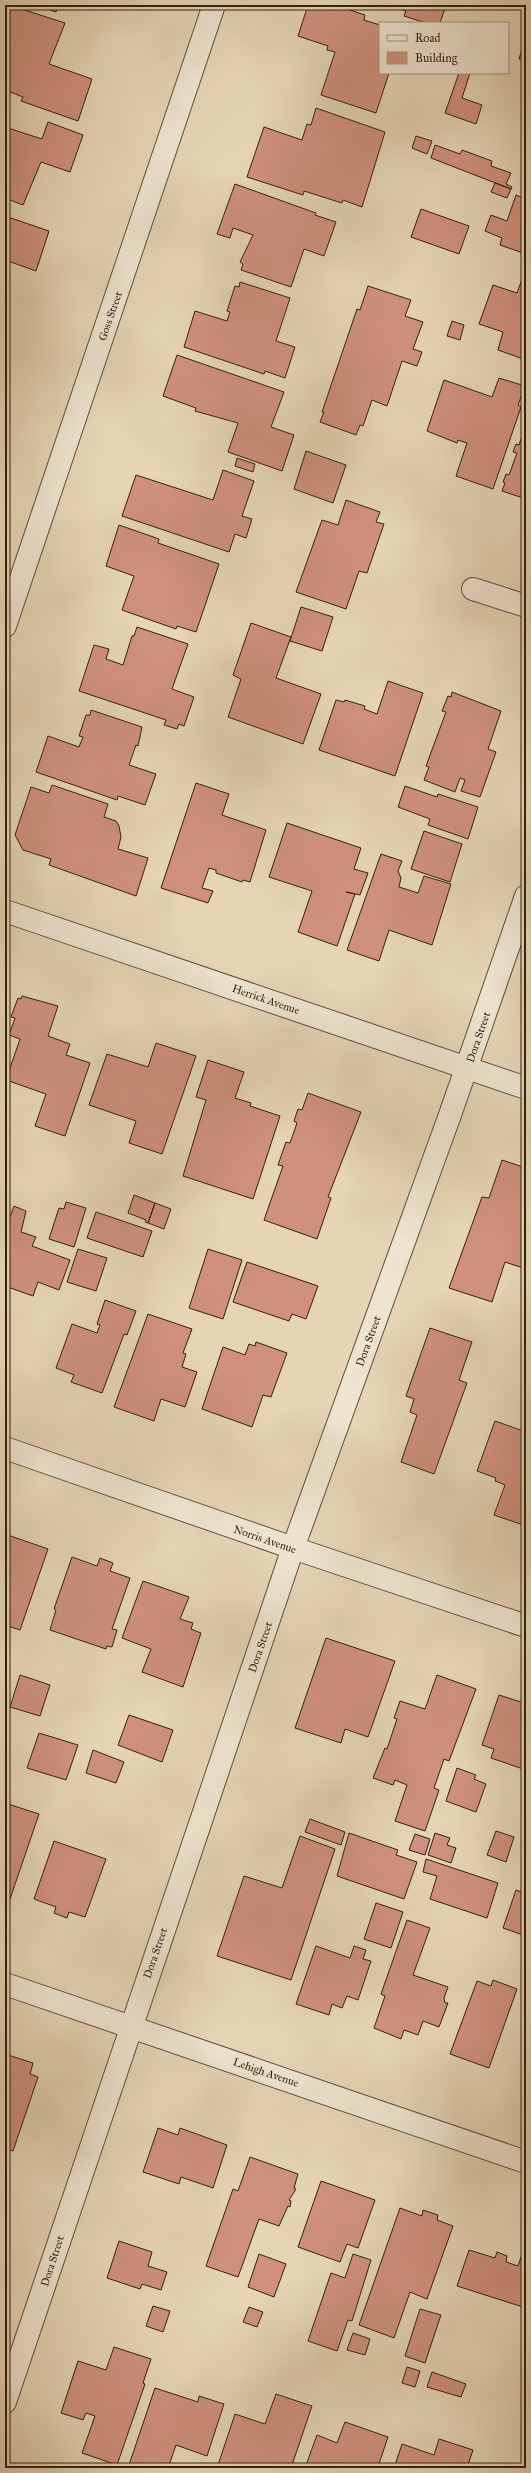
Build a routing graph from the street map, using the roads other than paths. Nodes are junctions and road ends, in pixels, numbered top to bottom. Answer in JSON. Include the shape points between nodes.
{"nodes":[{"id":1,"x":214,"y":5,"type":"edge"},
{"id":2,"x":473,"y":589,"type":"dead end"},
{"id":3,"x":526,"y":606,"type":"edge"},
{"id":4,"x":5,"y":626,"type":"edge"},
{"id":5,"x":526,"y":896,"type":"edge"},
{"id":6,"x":5,"y":911,"type":"edge"},
{"id":7,"x":467,"y":1067,"type":"junction"},
{"id":8,"x":526,"y":1088,"type":"edge"},
{"id":9,"x":5,"y":1448,"type":"edge"},
{"id":10,"x":293,"y":1548,"type":"junction"},
{"id":11,"x":526,"y":1626,"type":"edge"},
{"id":12,"x":5,"y":1984,"type":"edge"},
{"id":13,"x":131,"y":2025,"type":"junction"},
{"id":14,"x":526,"y":2162,"type":"edge"},
{"id":15,"x":5,"y":2402,"type":"edge"}],
"edges":[{"from":1,"to":4,"type":"street","name":"Goss Street"},
{"from":2,"to":3,"type":"street"},
{"from":5,"to":7,"type":"street","name":"Dora Street"},
{"from":6,"to":7,"type":"street","name":"Herrick Avenue"},
{"from":7,"to":8,"type":"street","name":"Herrick Avenue"},
{"from":7,"to":10,"type":"street","name":"Dora Street"},
{"from":9,"to":10,"type":"street","name":"Norris Avenue"},
{"from":10,"to":11,"type":"street","name":"Norris Avenue"},
{"from":10,"to":13,"type":"street","name":"Dora Street"},
{"from":12,"to":13,"type":"street","name":"Lehigh Avenue"},
{"from":13,"to":14,"type":"street","name":"Lehigh Avenue"},
{"from":13,"to":15,"type":"street","name":"Dora Street"}]}
